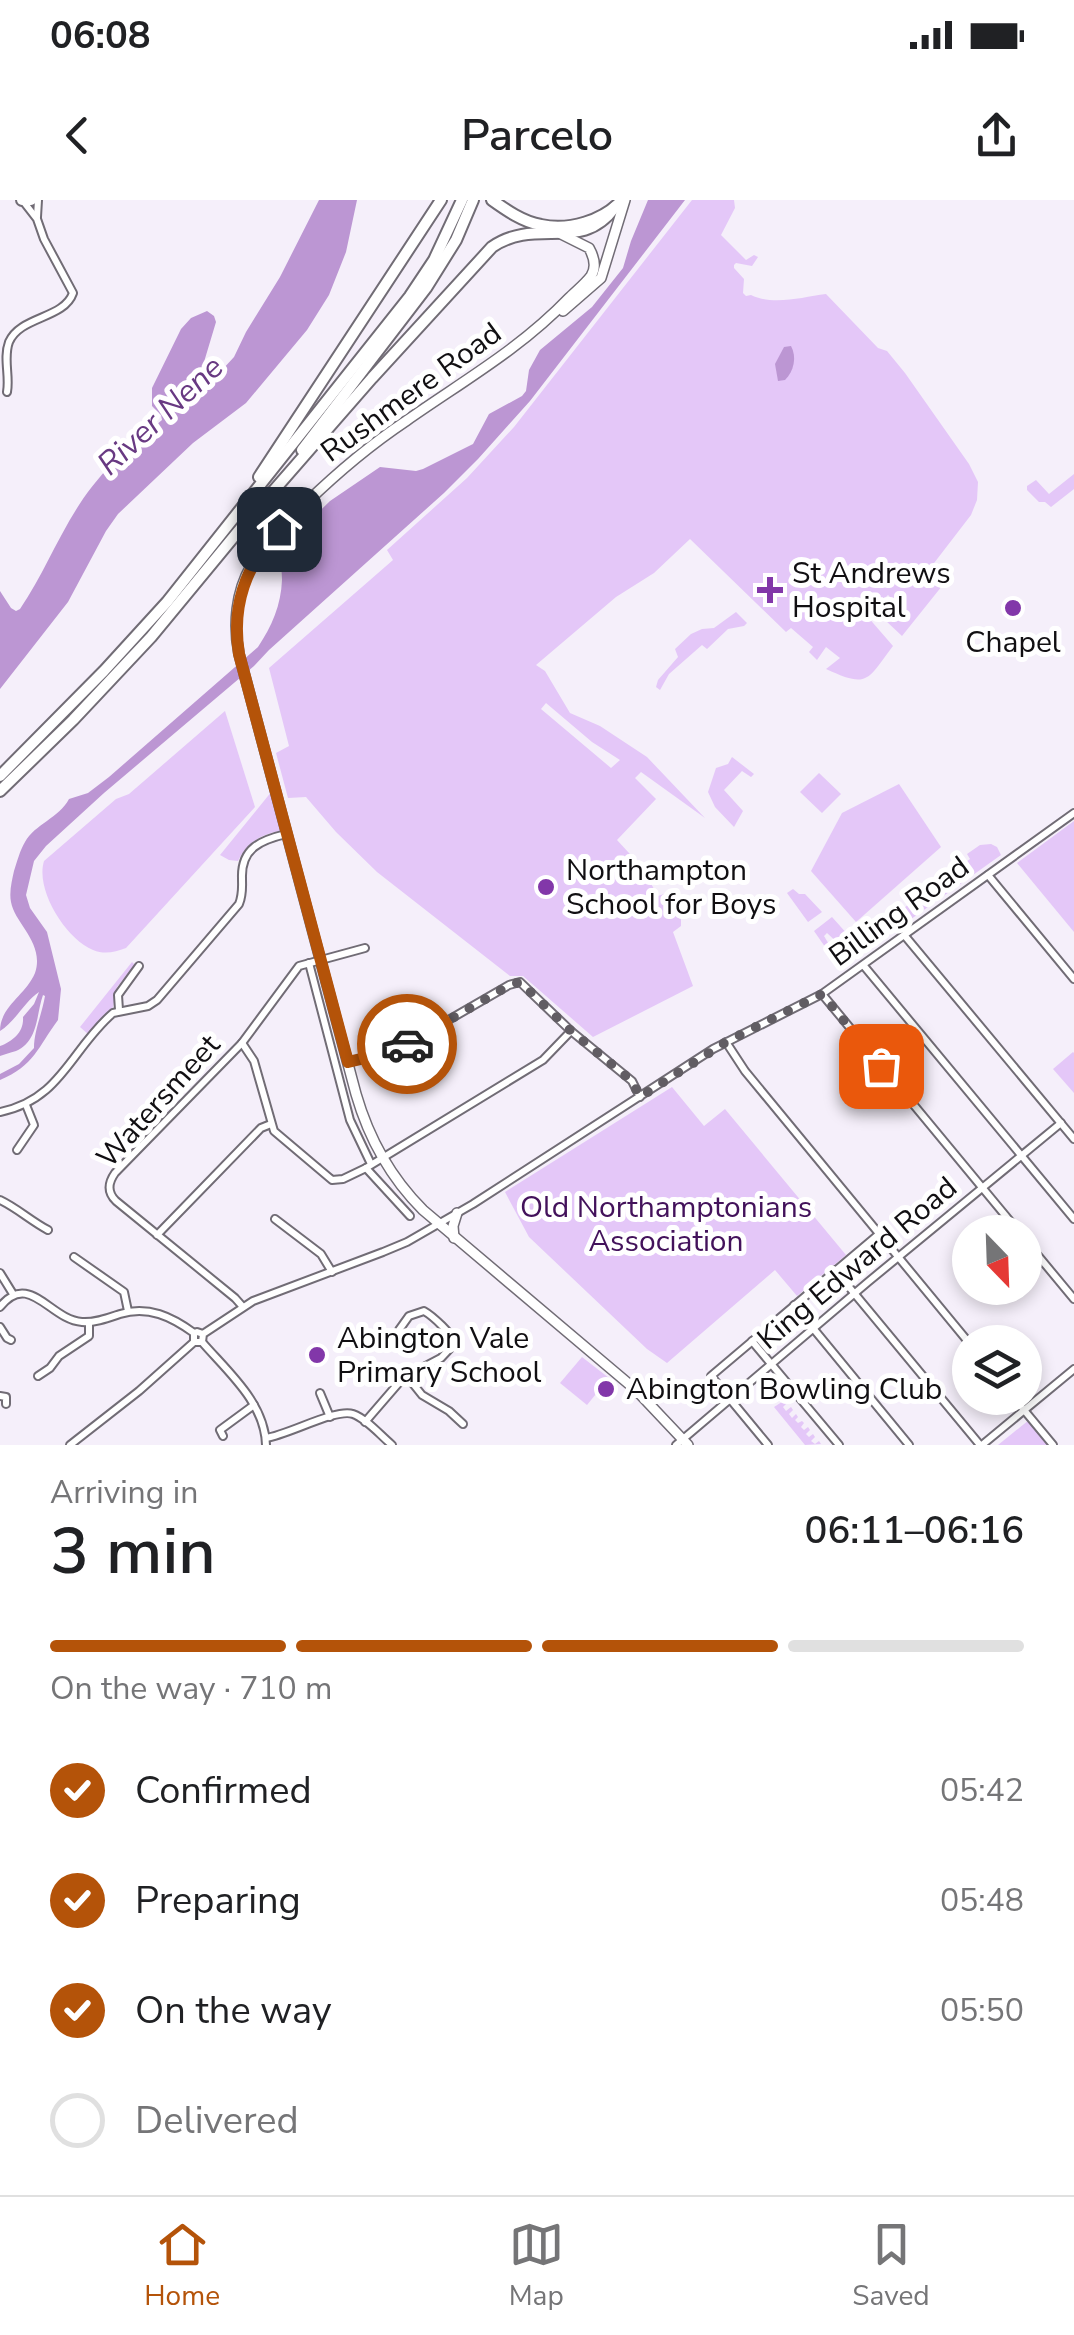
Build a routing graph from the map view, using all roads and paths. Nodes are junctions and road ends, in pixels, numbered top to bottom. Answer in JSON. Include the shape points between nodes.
{"nodes":[{"id":1,"x":22,"y":200,"type":"edge"},
{"id":2,"x":35,"y":200,"type":"edge"},
{"id":3,"x":442,"y":200,"type":"edge"},
{"id":4,"x":473,"y":200,"type":"edge"},
{"id":5,"x":492,"y":200,"type":"edge"},
{"id":6,"x":620,"y":202,"type":"edge"},
{"id":7,"x":463,"y":207,"type":"edge"},
{"id":8,"x":37,"y":218,"type":"junction"},
{"id":9,"x":543,"y":226,"type":"junction"},
{"id":10,"x":556,"y":232,"type":"junction"},
{"id":11,"x":551,"y":318,"type":"junction"},
{"id":12,"x":8,"y":392,"type":"dead end"},
{"id":13,"x":242,"y":508,"type":"junction"},
{"id":14,"x":241,"y":528,"type":"junction"},
{"id":15,"x":0,"y":776,"type":"edge"},
{"id":16,"x":0,"y":791,"type":"edge"},
{"id":17,"x":1074,"y":814,"type":"edge"},
{"id":18,"x":288,"y":834,"type":"junction"},
{"id":19,"x":988,"y":875,"type":"junction"},
{"id":20,"x":906,"y":936,"type":"junction"},
{"id":21,"x":366,"y":948,"type":"dead end"},
{"id":22,"x":321,"y":959,"type":"junction"},
{"id":23,"x":308,"y":962,"type":"junction"},
{"id":24,"x":139,"y":966,"type":"dead end"},
{"id":25,"x":864,"y":966,"type":"junction"},
{"id":26,"x":1074,"y":979,"type":"edge"},
{"id":27,"x":822,"y":994,"type":"junction"},
{"id":28,"x":119,"y":1010,"type":"junction"},
{"id":29,"x":571,"y":1031,"type":"junction"},
{"id":30,"x":242,"y":1042,"type":"junction"},
{"id":31,"x":726,"y":1042,"type":"junction"},
{"id":32,"x":348,"y":1062,"type":"junction"},
{"id":33,"x":640,"y":1097,"type":"junction"},
{"id":34,"x":26,"y":1105,"type":"junction"},
{"id":35,"x":0,"y":1112,"type":"edge"},
{"id":36,"x":1061,"y":1123,"type":"junction"},
{"id":37,"x":271,"y":1124,"type":"junction"},
{"id":38,"x":1074,"y":1139,"type":"edge"},
{"id":39,"x":17,"y":1143,"type":"dead end"},
{"id":40,"x":1021,"y":1156,"type":"junction"},
{"id":41,"x":382,"y":1158,"type":"junction"},
{"id":42,"x":368,"y":1166,"type":"junction"},
{"id":43,"x":982,"y":1188,"type":"junction"},
{"id":44,"x":0,"y":1200,"type":"edge"},
{"id":45,"x":457,"y":1213,"type":"junction"},
{"id":46,"x":1005,"y":1215,"type":"edge"},
{"id":47,"x":410,"y":1216,"type":"dead end"},
{"id":48,"x":275,"y":1218,"type":"dead end"},
{"id":49,"x":1074,"y":1219,"type":"edge"},
{"id":50,"x":438,"y":1224,"type":"junction"},
{"id":51,"x":48,"y":1230,"type":"dead end"},
{"id":52,"x":879,"y":1234,"type":"junction"},
{"id":53,"x":157,"y":1235,"type":"junction"},
{"id":54,"x":454,"y":1238,"type":"junction"},
{"id":55,"x":898,"y":1257,"type":"junction"},
{"id":56,"x":1042,"y":1260,"type":"edge"},
{"id":57,"x":77,"y":1262,"type":"dead end"},
{"id":58,"x":835,"y":1270,"type":"junction"},
{"id":59,"x":332,"y":1272,"type":"junction"},
{"id":60,"x":0,"y":1273,"type":"edge"},
{"id":61,"x":12,"y":1294,"type":"junction"},
{"id":62,"x":854,"y":1294,"type":"junction"},
{"id":63,"x":1074,"y":1299,"type":"edge"},
{"id":64,"x":794,"y":1305,"type":"junction"},
{"id":65,"x":0,"y":1307,"type":"edge"},
{"id":66,"x":243,"y":1307,"type":"junction"},
{"id":67,"x":128,"y":1312,"type":"junction"},
{"id":68,"x":89,"y":1322,"type":"junction"},
{"id":69,"x":954,"y":1325,"type":"edge"},
{"id":70,"x":0,"y":1327,"type":"edge"},
{"id":71,"x":813,"y":1328,"type":"junction"},
{"id":72,"x":399,"y":1330,"type":"dead end"},
{"id":73,"x":199,"y":1338,"type":"junction"},
{"id":74,"x":11,"y":1340,"type":"dead end"},
{"id":75,"x":752,"y":1340,"type":"junction"},
{"id":76,"x":771,"y":1363,"type":"junction"},
{"id":77,"x":1074,"y":1369,"type":"edge"},
{"id":78,"x":406,"y":1375,"type":"junction"},
{"id":79,"x":50,"y":1380,"type":"dead end"},
{"id":80,"x":320,"y":1393,"type":"dead end"},
{"id":81,"x":1042,"y":1395,"type":"edge"},
{"id":82,"x":0,"y":1396,"type":"edge"},
{"id":83,"x":730,"y":1399,"type":"junction"},
{"id":84,"x":6,"y":1404,"type":"dead end"},
{"id":85,"x":254,"y":1405,"type":"junction"},
{"id":86,"x":1018,"y":1415,"type":"edge"},
{"id":87,"x":1028,"y":1415,"type":"edge"},
{"id":88,"x":330,"y":1417,"type":"junction"},
{"id":89,"x":364,"y":1422,"type":"junction"},
{"id":90,"x":463,"y":1424,"type":"dead end"},
{"id":91,"x":220,"y":1430,"type":"dead end"},
{"id":92,"x":266,"y":1442,"type":"edge"},
{"id":93,"x":682,"y":1443,"type":"edge"},
{"id":94,"x":387,"y":1444,"type":"edge"},
{"id":95,"x":70,"y":1445,"type":"edge"},
{"id":96,"x":768,"y":1445,"type":"edge"},
{"id":97,"x":838,"y":1445,"type":"edge"},
{"id":98,"x":909,"y":1445,"type":"edge"},
{"id":99,"x":981,"y":1445,"type":"edge"},
{"id":100,"x":1054,"y":1445,"type":"edge"}],
"edges":[{"from":1,"to":2,"type":"highway"},
{"from":1,"to":8,"type":"street"},
{"from":2,"to":8,"type":"street"},
{"from":3,"to":13,"type":"highway"},
{"from":4,"to":7,"type":"highway"},
{"from":5,"to":9,"type":"highway"},
{"from":6,"to":9,"type":"highway","via":[[584,223]]},
{"from":6,"to":10,"type":"highway","via":[[593,228]]},
{"from":6,"to":11,"type":"main road","name":"Rushmere Road","via":[[601,278]]},
{"from":7,"to":13,"type":"highway","via":[[410,296]]},
{"from":7,"to":14,"type":"highway","via":[[456,240],[416,302]]},
{"from":8,"to":12,"type":"street","via":[[73,293],[10,341]]},
{"from":9,"to":10,"type":"main road","name":"Rushmere Road"},
{"from":10,"to":11,"type":"main road","name":"Rushmere Road","via":[[590,248],[594,268]]},
{"from":10,"to":14,"type":"highway","via":[[526,232],[492,248]]},
{"from":11,"to":18,"type":"main road","name":"Rushmere Road","via":[[374,444],[258,555],[243,586],[236,627]]},
{"from":13,"to":15,"type":"highway","via":[[141,632]]},
{"from":14,"to":16,"type":"highway","via":[[151,637]]},
{"from":17,"to":19,"type":"street","name":"Billing Road"},
{"from":18,"to":22,"type":"main road","name":"Rushmere Road"},
{"from":18,"to":28,"type":"street","via":[[261,841],[246,854],[239,904],[157,1000]]},
{"from":19,"to":20,"type":"street","name":"Billing Road"},
{"from":19,"to":26,"type":"street"},
{"from":20,"to":25,"type":"street","name":"Billing Road"},
{"from":20,"to":36,"type":"street"},
{"from":21,"to":22,"type":"street"},
{"from":22,"to":23,"type":"street"},
{"from":22,"to":32,"type":"main road","name":"Rushmere Road"},
{"from":23,"to":30,"type":"street","name":"Watersmeet"},
{"from":23,"to":42,"type":"street"},
{"from":24,"to":28,"type":"street","via":[[118,995]]},
{"from":25,"to":27,"type":"street","name":"Billing Road"},
{"from":25,"to":40,"type":"street"},
{"from":27,"to":31,"type":"street","name":"Billing Road"},
{"from":27,"to":43,"type":"street"},
{"from":28,"to":34,"type":"street"},
{"from":29,"to":32,"type":"street","via":[[515,982],[400,1048]]},
{"from":29,"to":33,"type":"street","via":[[632,1081]]},
{"from":29,"to":41,"type":"street","via":[[544,1060]]},
{"from":30,"to":37,"type":"street"},
{"from":30,"to":53,"type":"street","name":"Watersmeet","via":[[112,1178],[112,1197]]},
{"from":31,"to":33,"type":"street","name":"Billing Road"},
{"from":31,"to":52,"type":"street"},
{"from":32,"to":41,"type":"main road","name":"Rushmere Road"},
{"from":33,"to":45,"type":"street","name":"Billing Road"},
{"from":34,"to":35,"type":"street"},
{"from":34,"to":39,"type":"street","via":[[34,1125]]},
{"from":36,"to":38,"type":"street"},
{"from":36,"to":40,"type":"street","name":"King Edward Road"},
{"from":37,"to":42,"type":"street","via":[[332,1180]]},
{"from":37,"to":53,"type":"street"},
{"from":40,"to":43,"type":"street","name":"King Edward Road"},
{"from":40,"to":49,"type":"street"},
{"from":41,"to":42,"type":"street"},
{"from":41,"to":50,"type":"main road","name":"Rushmere Road"},
{"from":42,"to":47,"type":"street"},
{"from":43,"to":46,"type":"street"},
{"from":43,"to":55,"type":"street","name":"King Edward Road"},
{"from":44,"to":51,"type":"street"},
{"from":45,"to":50,"type":"street","name":"Billing Road"},
{"from":45,"to":54,"type":"main road"},
{"from":48,"to":59,"type":"street","via":[[321,1254]]},
{"from":50,"to":54,"type":"main road","name":"Rushmere Road"},
{"from":50,"to":59,"type":"street","name":"Billing Road"},
{"from":52,"to":55,"type":"street"},
{"from":52,"to":58,"type":"street"},
{"from":53,"to":66,"type":"street","name":"Watersmeet"},
{"from":54,"to":93,"type":"main road","name":"Rushmere Road","via":[[636,1390]]},
{"from":55,"to":62,"type":"street","name":"King Edward Road"},
{"from":55,"to":69,"type":"street"},
{"from":56,"to":63,"type":"street"},
{"from":57,"to":67,"type":"street","via":[[124,1292]]},
{"from":58,"to":62,"type":"street"},
{"from":58,"to":64,"type":"street"},
{"from":59,"to":66,"type":"street","name":"Billing Road"},
{"from":60,"to":61,"type":"street"},
{"from":61,"to":65,"type":"street"},
{"from":61,"to":68,"type":"street","via":[[28,1293],[65,1317]]},
{"from":62,"to":71,"type":"street","name":"King Edward Road"},
{"from":62,"to":99,"type":"street"},
{"from":64,"to":71,"type":"street"},
{"from":64,"to":75,"type":"street"},
{"from":66,"to":73,"type":"street","name":"Billing Road"},
{"from":67,"to":68,"type":"street"},
{"from":67,"to":73,"type":"street","via":[[158,1313]]},
{"from":68,"to":79,"type":"street","via":[[89,1336],[42,1374]]},
{"from":70,"to":74,"type":"street"},
{"from":71,"to":76,"type":"street","name":"King Edward Road"},
{"from":71,"to":98,"type":"street"},
{"from":72,"to":78,"type":"street","via":[[409,1316],[424,1311],[455,1340],[441,1358]]},
{"from":73,"to":85,"type":"street"},
{"from":73,"to":95,"type":"street","name":"Billing Road"},
{"from":75,"to":76,"type":"street"},
{"from":75,"to":83,"type":"street","via":[[711,1376]]},
{"from":76,"to":83,"type":"street","name":"King Edward Road"},
{"from":76,"to":97,"type":"street"},
{"from":77,"to":81,"type":"street"},
{"from":78,"to":89,"type":"street"},
{"from":78,"to":90,"type":"street"},
{"from":80,"to":88,"type":"street"},
{"from":82,"to":84,"type":"street"},
{"from":83,"to":93,"type":"street","name":"King Edward Road"},
{"from":83,"to":96,"type":"street"},
{"from":85,"to":91,"type":"street"},
{"from":85,"to":92,"type":"street"},
{"from":86,"to":99,"type":"street"},
{"from":87,"to":100,"type":"street"},
{"from":88,"to":89,"type":"street","via":[[347,1412]]},
{"from":88,"to":92,"type":"street"},
{"from":89,"to":94,"type":"street"}]}
